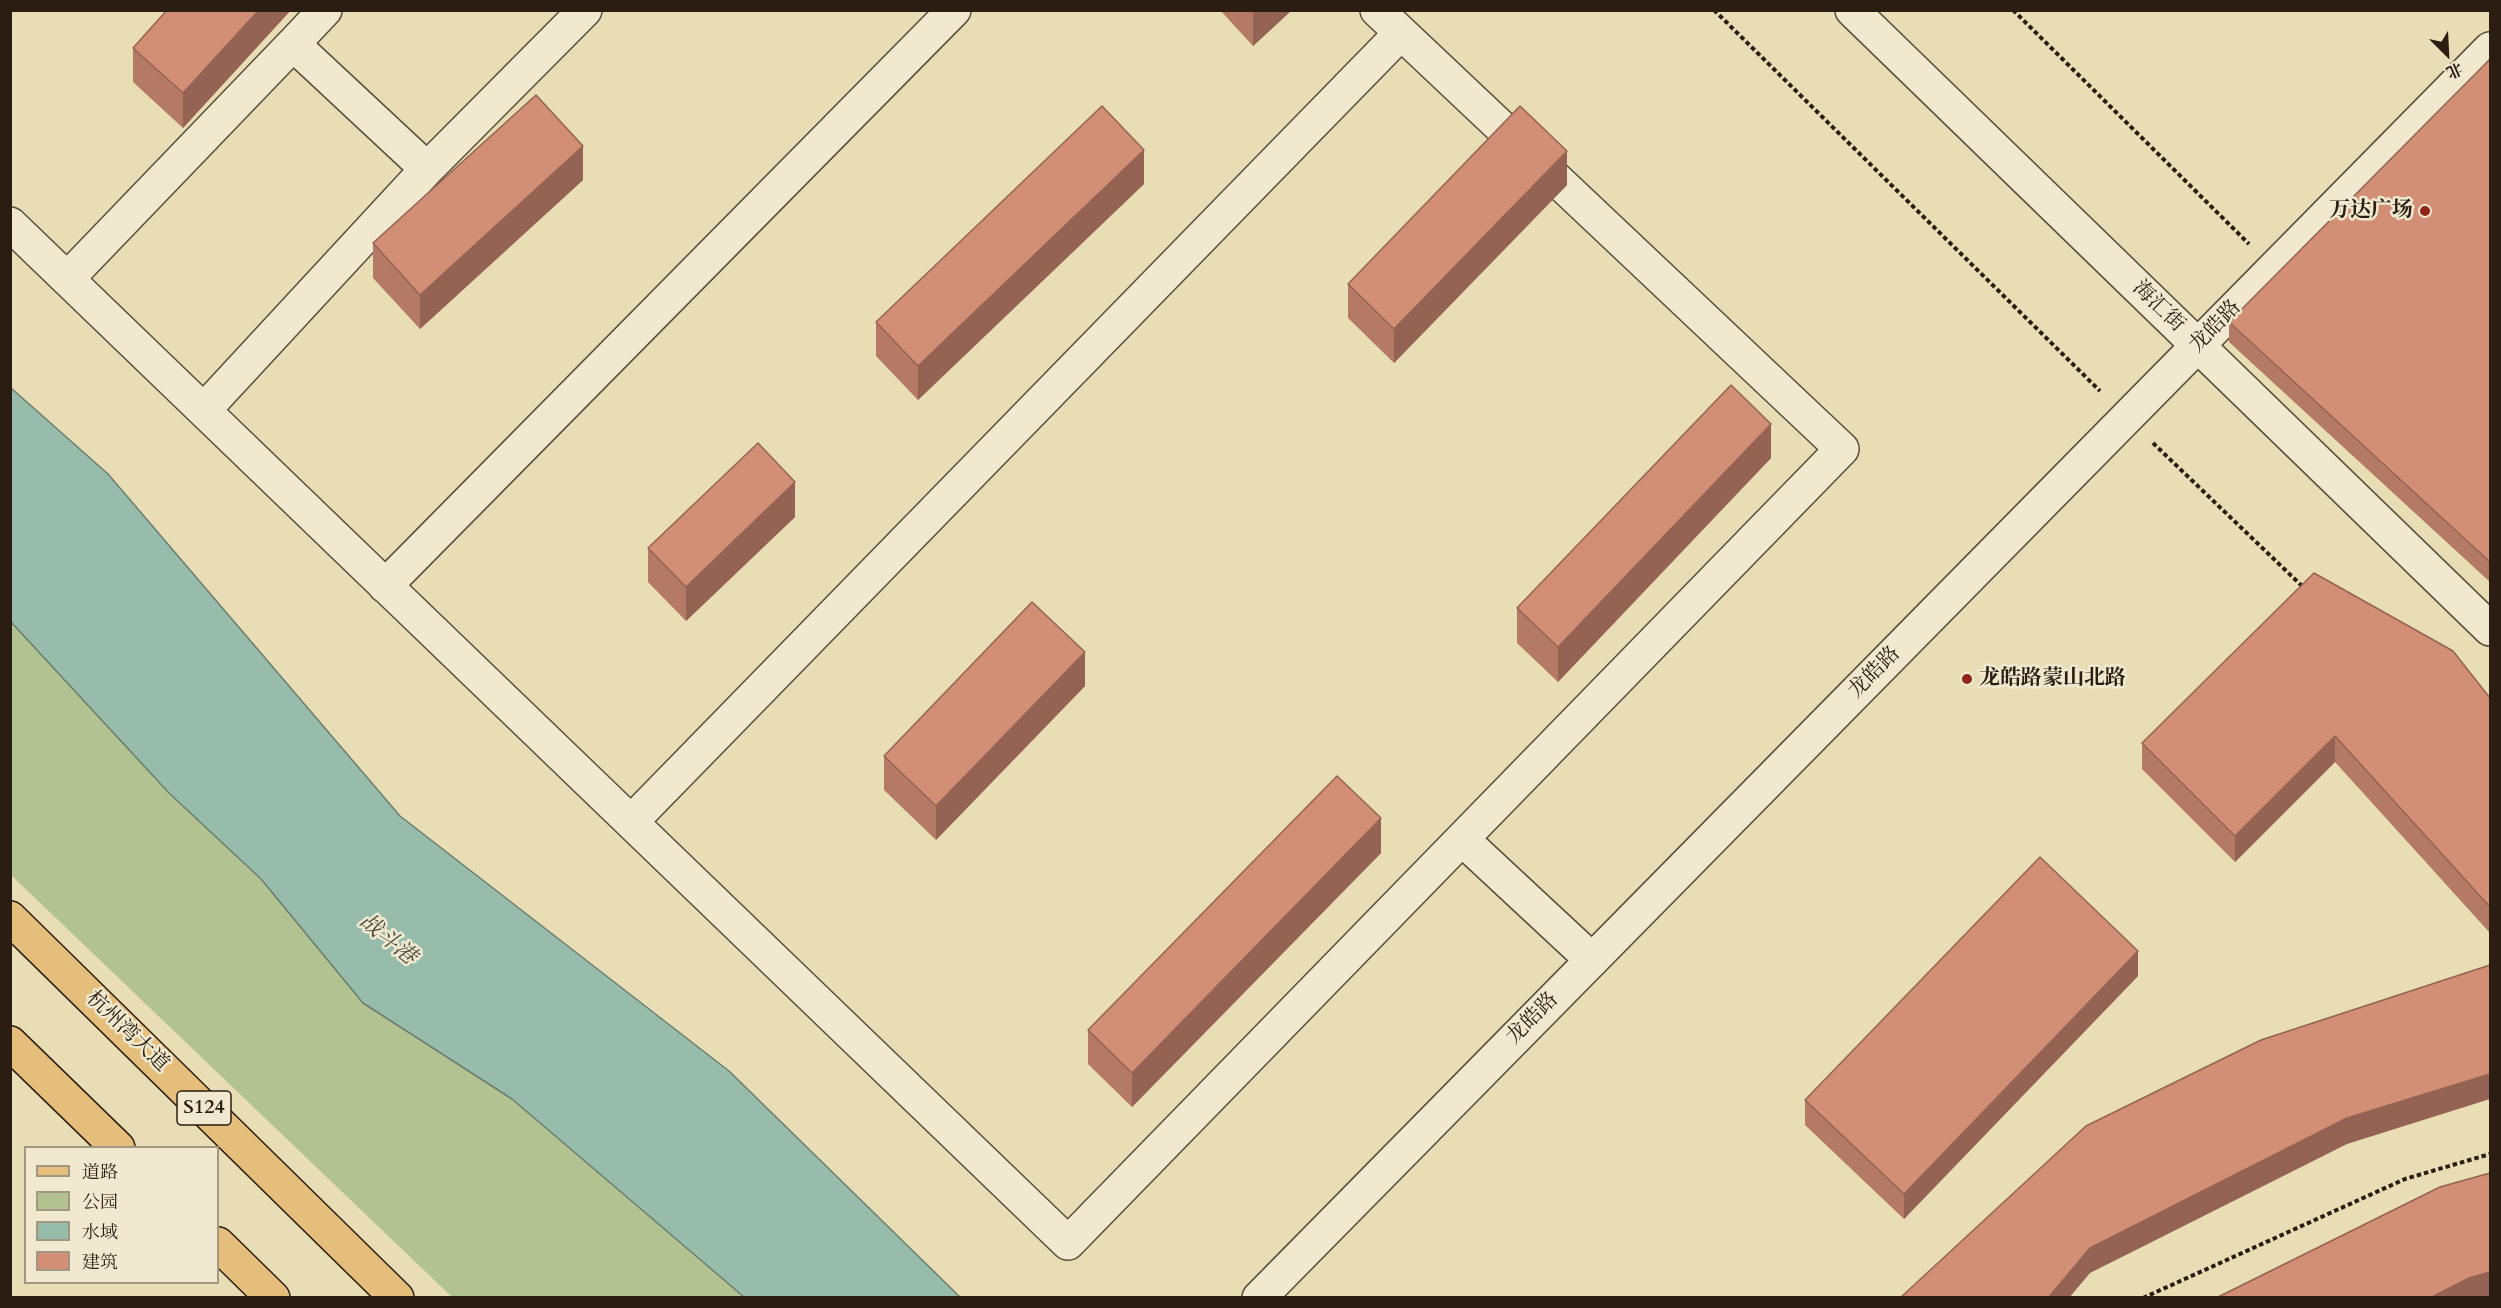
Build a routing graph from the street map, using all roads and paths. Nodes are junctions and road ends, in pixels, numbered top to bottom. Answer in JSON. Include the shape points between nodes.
{"nodes":[{"id":1,"x":325,"y":10,"type":"edge"},
{"id":2,"x":585,"y":10,"type":"edge"},
{"id":3,"x":954,"y":10,"type":"edge"},
{"id":4,"x":1377,"y":10,"type":"edge"},
{"id":5,"x":1714,"y":10,"type":"edge"},
{"id":6,"x":1852,"y":10,"type":"edge"},
{"id":7,"x":2013,"y":10,"type":"edge"},
{"id":8,"x":1401,"y":33,"type":"junction"},
{"id":9,"x":293,"y":44,"type":"junction"},
{"id":10,"x":2490,"y":49,"type":"edge"},
{"id":11,"x":427,"y":169,"type":"junction"},
{"id":12,"x":10,"y":224,"type":"edge"},
{"id":13,"x":2274,"y":268,"type":"junction"},
{"id":14,"x":67,"y":279,"type":"junction"},
{"id":15,"x":2198,"y":346,"type":"junction"},
{"id":16,"x":204,"y":410,"type":"junction"},
{"id":17,"x":2127,"y":418,"type":"junction"},
{"id":18,"x":385,"y":586,"type":"junction"},
{"id":19,"x":2309,"y":592,"type":"edge"},
{"id":20,"x":2490,"y":628,"type":"edge"},
{"id":21,"x":631,"y":822,"type":"junction"},
{"id":22,"x":1462,"y":839,"type":"junction"},
{"id":23,"x":10,"y":918,"type":"edge"},
{"id":24,"x":1592,"y":960,"type":"junction"},
{"id":25,"x":10,"y":1043,"type":"edge"},
{"id":26,"x":116,"y":1146,"type":"edge"},
{"id":27,"x":2490,"y":1154,"type":"edge"},
{"id":28,"x":219,"y":1245,"type":"edge"},
{"id":29,"x":273,"y":1298,"type":"edge"},
{"id":30,"x":397,"y":1298,"type":"edge"},
{"id":31,"x":1259,"y":1298,"type":"edge"},
{"id":32,"x":2143,"y":1298,"type":"edge"}],
"edges":[{"from":1,"to":9,"type":"street"},
{"from":2,"to":11,"type":"street"},
{"from":3,"to":18,"type":"street"},
{"from":4,"to":8,"type":"street"},
{"from":5,"to":17,"type":"path"},
{"from":6,"to":15,"type":"street","name":"海汇街"},
{"from":7,"to":13,"type":"path"},
{"from":8,"to":21,"type":"street"},
{"from":8,"to":22,"type":"street","via":[[1842,449]]},
{"from":9,"to":11,"type":"street"},
{"from":9,"to":14,"type":"street"},
{"from":10,"to":13,"type":"street","name":"龙皓路"},
{"from":11,"to":16,"type":"street"},
{"from":12,"to":14,"type":"street"},
{"from":13,"to":15,"type":"street","name":"龙皓路"},
{"from":14,"to":16,"type":"street"},
{"from":15,"to":17,"type":"street","name":"龙皓路"},
{"from":15,"to":20,"type":"street","name":"海汇街"},
{"from":16,"to":18,"type":"street"},
{"from":17,"to":19,"type":"path"},
{"from":17,"to":24,"type":"street","name":"龙皓路"},
{"from":18,"to":21,"type":"street"},
{"from":21,"to":22,"type":"street","via":[[1068,1243]]},
{"from":22,"to":24,"type":"street"},
{"from":23,"to":30,"type":"main road","name":"杭州湾大道","number":"S124"},
{"from":24,"to":31,"type":"street","name":"龙皓路"},
{"from":25,"to":26,"type":"main road"},
{"from":27,"to":32,"type":"path","via":[[2405,1179]]},
{"from":28,"to":29,"type":"main road"}]}
